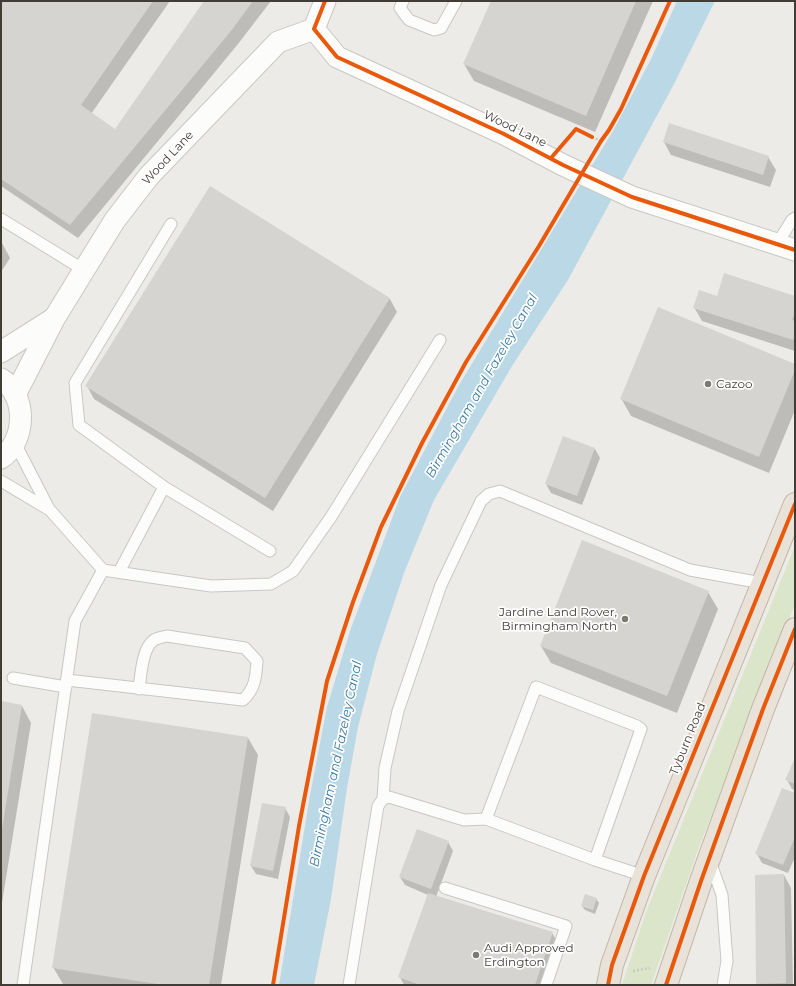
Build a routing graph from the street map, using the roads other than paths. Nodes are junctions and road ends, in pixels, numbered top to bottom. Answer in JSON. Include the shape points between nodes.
{"nodes":[{"id":1,"x":325,"y":1,"type":"edge"},
{"id":2,"x":403,"y":1,"type":"edge"},
{"id":3,"x":456,"y":1,"type":"edge"},
{"id":4,"x":314,"y":29,"type":"junction"},
{"id":5,"x":795,"y":218,"type":"edge"},
{"id":6,"x":1,"y":219,"type":"edge"},
{"id":7,"x":171,"y":224,"type":"dead end"},
{"id":8,"x":786,"y":247,"type":"edge"},
{"id":9,"x":84,"y":270,"type":"junction"},
{"id":10,"x":54,"y":319,"type":"junction"},
{"id":11,"x":440,"y":340,"type":"dead end"},
{"id":12,"x":1,"y":352,"type":"edge"},
{"id":13,"x":8,"y":387,"type":"edge"},
{"id":14,"x":15,"y":443,"type":"junction"},
{"id":15,"x":1,"y":458,"type":"edge"},
{"id":16,"x":1,"y":481,"type":"edge"},
{"id":17,"x":164,"y":487,"type":"junction"},
{"id":18,"x":795,"y":504,"type":"edge"},
{"id":19,"x":49,"y":509,"type":"junction"},
{"id":20,"x":270,"y":551,"type":"dead end"},
{"id":21,"x":103,"y":570,"type":"junction"},
{"id":22,"x":119,"y":572,"type":"junction"},
{"id":23,"x":762,"y":583,"type":"junction"},
{"id":24,"x":795,"y":629,"type":"edge"},
{"id":25,"x":13,"y":678,"type":"dead end"},
{"id":26,"x":66,"y":684,"type":"junction"},
{"id":27,"x":139,"y":689,"type":"junction"},
{"id":28,"x":383,"y":799,"type":"junction"},
{"id":29,"x":486,"y":819,"type":"junction"},
{"id":30,"x":709,"y":858,"type":"junction"},
{"id":31,"x":595,"y":860,"type":"junction"},
{"id":32,"x":644,"y":876,"type":"junction"},
{"id":33,"x":445,"y":888,"type":"dead end"},
{"id":34,"x":23,"y":985,"type":"edge"},
{"id":35,"x":348,"y":985,"type":"edge"},
{"id":36,"x":546,"y":985,"type":"edge"},
{"id":37,"x":608,"y":985,"type":"edge"},
{"id":38,"x":666,"y":985,"type":"edge"},
{"id":39,"x":723,"y":985,"type":"edge"}],
"edges":[{"from":1,"to":4,"type":"street"},
{"from":2,"to":3,"type":"lane","via":[[400,8],[404,16],[434,30],[442,28]]},
{"from":4,"to":8,"type":"street","name":"Wood Lane","via":[[337,57],[504,134],[632,197]]},
{"from":4,"to":9,"type":"street","name":"Wood Lane","via":[[278,42],[149,176],[115,220]]},
{"from":5,"to":8,"type":"lane","via":[[792,220]]},
{"from":6,"to":9,"type":"lane"},
{"from":7,"to":17,"type":"lane","via":[[75,383],[79,425]]},
{"from":9,"to":10,"type":"street","name":"Wood Lane"},
{"from":10,"to":12,"type":"street","name":"Wood Lane"},
{"from":10,"to":13,"type":"street","name":"Wood Lane"},
{"from":11,"to":22,"type":"lane","via":[[331,517],[293,571],[271,584],[211,586]]},
{"from":13,"to":14,"type":"street","via":[[20,410]]},
{"from":14,"to":15,"type":"street"},
{"from":14,"to":19,"type":"lane"},
{"from":16,"to":19,"type":"lane"},
{"from":17,"to":20,"type":"lane"},
{"from":17,"to":22,"type":"lane"},
{"from":18,"to":23,"type":"highway","name":"Tyburn Road"},
{"from":19,"to":21,"type":"lane"},
{"from":21,"to":22,"type":"lane"},
{"from":21,"to":26,"type":"lane","via":[[75,621]]},
{"from":23,"to":28,"type":"lane","via":[[690,570],[500,491],[489,494],[481,501],[441,585],[398,711],[385,768]]},
{"from":23,"to":32,"type":"highway","name":"Tyburn Road"},
{"from":24,"to":30,"type":"highway"},
{"from":25,"to":26,"type":"lane"},
{"from":26,"to":27,"type":"lane"},
{"from":26,"to":34,"type":"lane"},
{"from":27,"to":27,"type":"lane","via":[[243,700],[250,693],[256,680],[257,661],[245,648],[167,636],[154,640],[148,649],[142,666]]},
{"from":28,"to":29,"type":"lane","via":[[389,797],[464,820]]},
{"from":28,"to":35,"type":"lane","via":[[378,806]]},
{"from":29,"to":31,"type":"lane"},
{"from":29,"to":31,"type":"lane","via":[[535,688],[538,687],[641,729]]},
{"from":30,"to":38,"type":"highway"},
{"from":30,"to":39,"type":"lane","via":[[722,895],[727,961]]},
{"from":31,"to":32,"type":"lane"},
{"from":32,"to":37,"type":"highway","name":"Tyburn Road","via":[[612,965]]},
{"from":33,"to":36,"type":"lane","via":[[566,926]]}]}
